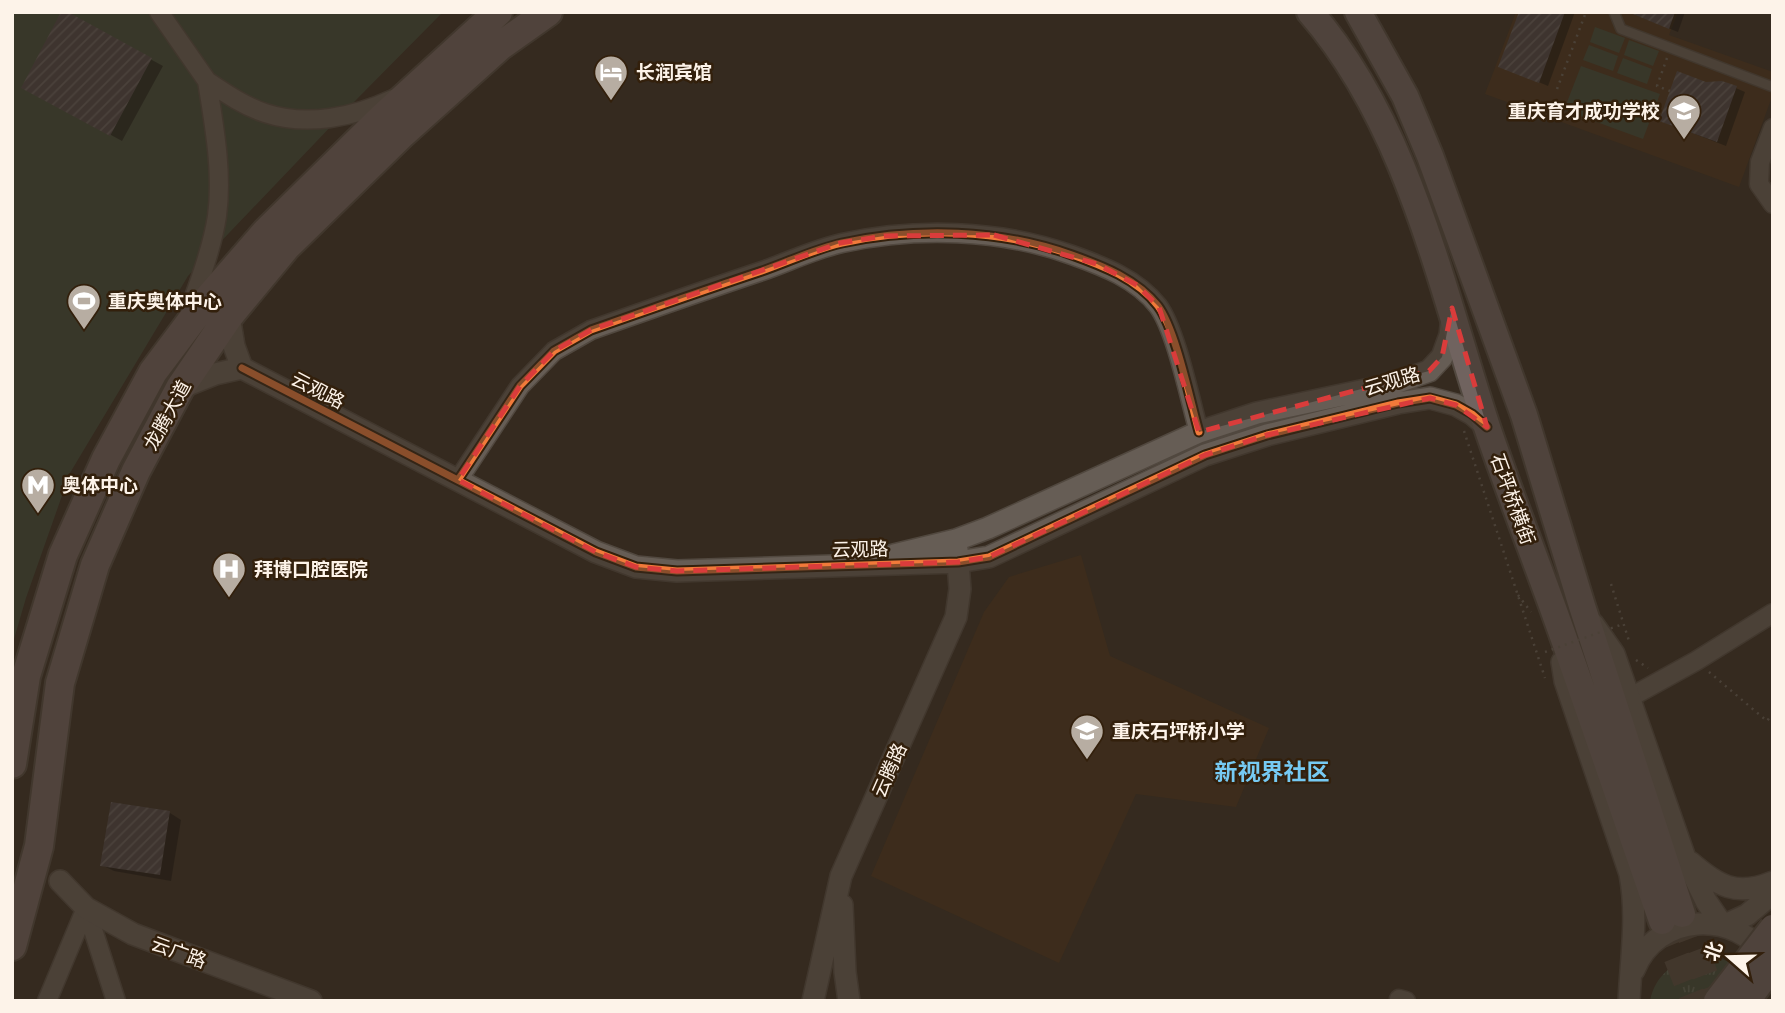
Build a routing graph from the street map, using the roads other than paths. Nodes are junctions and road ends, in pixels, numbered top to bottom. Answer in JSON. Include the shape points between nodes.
{"nodes":[{"id":1,"x":159,"y":12,"type":"edge"},
{"id":2,"x":473,"y":12,"type":"edge"},
{"id":3,"x":498,"y":12,"type":"edge"},
{"id":4,"x":548,"y":12,"type":"edge"},
{"id":5,"x":1310,"y":12,"type":"edge"},
{"id":6,"x":1358,"y":12,"type":"edge"},
{"id":7,"x":1614,"y":12,"type":"edge"},
{"id":8,"x":207,"y":81,"type":"junction"},
{"id":9,"x":1773,"y":87,"type":"edge"},
{"id":10,"x":412,"y":90,"type":"junction"},
{"id":11,"x":370,"y":110,"type":"junction"},
{"id":12,"x":1773,"y":128,"type":"edge"},
{"id":13,"x":1773,"y":204,"type":"edge"},
{"id":14,"x":195,"y":294,"type":"junction"},
{"id":15,"x":1452,"y":308,"type":"junction"},
{"id":16,"x":229,"y":316,"type":"junction"},
{"id":17,"x":242,"y":368,"type":"junction"},
{"id":18,"x":1429,"y":371,"type":"junction"},
{"id":19,"x":153,"y":372,"type":"junction"},
{"id":20,"x":180,"y":388,"type":"junction"},
{"id":21,"x":1430,"y":398,"type":"junction"},
{"id":22,"x":1475,"y":427,"type":"junction"},
{"id":23,"x":1199,"y":432,"type":"junction"},
{"id":24,"x":458,"y":480,"type":"junction"},
{"id":25,"x":956,"y":540,"type":"junction"},
{"id":26,"x":958,"y":562,"type":"junction"},
{"id":27,"x":854,"y":564,"type":"junction"},
{"id":28,"x":1582,"y":606,"type":"junction"},
{"id":29,"x":1544,"y":613,"type":"junction"},
{"id":30,"x":1773,"y":613,"type":"edge"},
{"id":31,"x":1629,"y":698,"type":"junction"},
{"id":32,"x":12,"y":764,"type":"edge"},
{"id":33,"x":39,"y":846,"type":"junction"},
{"id":34,"x":1685,"y":858,"type":"junction"},
{"id":35,"x":841,"y":876,"type":"junction"},
{"id":36,"x":60,"y":881,"type":"junction"},
{"id":37,"x":1773,"y":882,"type":"edge"},
{"id":38,"x":1773,"y":893,"type":"edge"},
{"id":39,"x":26,"y":895,"type":"junction"},
{"id":40,"x":86,"y":908,"type":"junction"},
{"id":41,"x":1724,"y":926,"type":"junction"},
{"id":42,"x":1773,"y":928,"type":"edge"},
{"id":43,"x":12,"y":946,"type":"edge"},
{"id":44,"x":1773,"y":966,"type":"edge"},
{"id":45,"x":1630,"y":990,"type":"edge"},
{"id":46,"x":47,"y":1001,"type":"edge"},
{"id":47,"x":116,"y":1001,"type":"edge"},
{"id":48,"x":311,"y":1001,"type":"edge"},
{"id":49,"x":813,"y":1001,"type":"edge"},
{"id":50,"x":849,"y":1001,"type":"edge"},
{"id":51,"x":1717,"y":1001,"type":"edge"},
{"id":52,"x":1747,"y":1001,"type":"edge"}],
"edges":[{"from":1,"to":8,"type":"street"},
{"from":2,"to":11,"type":"highway"},
{"from":3,"to":10,"type":"highway","name":"龙腾大道"},
{"from":4,"to":16,"type":"highway","name":"龙腾大道","via":[[500,46],[403,133],[286,247]]},
{"from":5,"to":15,"type":"main road","name":"石坪桥横街","via":[[1343,54],[1376,110]]},
{"from":6,"to":28,"type":"main road","name":"石坪桥横街","via":[[1405,96],[1430,156],[1524,415]]},
{"from":7,"to":9,"type":"lane","via":[[1621,29]]},
{"from":8,"to":11,"type":"street","via":[[265,113],[290,118],[323,119]]},
{"from":8,"to":14,"type":"street","via":[[219,187],[210,251]]},
{"from":10,"to":11,"type":"street"},
{"from":10,"to":19,"type":"highway","name":"龙腾大道","via":[[266,232]]},
{"from":11,"to":14,"type":"highway","via":[[258,222]]},
{"from":12,"to":13,"type":"street","via":[[1760,162],[1759,184]]},
{"from":14,"to":19,"type":"highway"},
{"from":15,"to":18,"type":"street","name":"云观路","via":[[1442,357]]},
{"from":15,"to":22,"type":"main road","name":"石坪桥横街"},
{"from":16,"to":17,"type":"street"},
{"from":16,"to":20,"type":"highway","name":"龙腾大道"},
{"from":17,"to":20,"type":"street","via":[[215,373]]},
{"from":17,"to":24,"type":"street","name":"云观路"},
{"from":18,"to":21,"type":"street","via":[[1436,384]]},
{"from":18,"to":23,"type":"street","name":"云观路"},
{"from":19,"to":32,"type":"highway","name":"龙腾大道","via":[[63,555],[26,676]]},
{"from":20,"to":33,"type":"highway","name":"龙腾大道","via":[[94,565],[60,683]]},
{"from":21,"to":22,"type":"street","name":"云观路","via":[[1472,414]]},
{"from":21,"to":26,"type":"street","name":"云观路","via":[[1267,435],[1205,455],[989,557]]},
{"from":22,"to":29,"type":"main road","name":"石坪桥横街"},
{"from":23,"to":24,"type":"street","via":[[1159,307],[1137,285],[1051,247],[994,235],[884,236],[840,243],[591,330],[554,351],[520,386]]},
{"from":23,"to":25,"type":"street","name":"云观路"},
{"from":24,"to":27,"type":"street","name":"云观路","via":[[596,552],[636,567],[677,571]]},
{"from":25,"to":26,"type":"street","name":"云腾路"},
{"from":25,"to":27,"type":"street","name":"云观路"},
{"from":26,"to":27,"type":"street","name":"云观路"},
{"from":26,"to":35,"type":"street","name":"云腾路","via":[[956,617]]},
{"from":28,"to":29,"type":"main road","name":"石坪桥横街","via":[[1672,917]]},
{"from":28,"to":31,"type":"street","via":[[1614,654]]},
{"from":29,"to":45,"type":"street","via":[[1630,874],[1636,925]]},
{"from":30,"to":31,"type":"street"},
{"from":31,"to":34,"type":"street"},
{"from":33,"to":36,"type":"street","name":"云广路","via":[[46,865]]},
{"from":33,"to":39,"type":"highway","name":"龙腾大道"},
{"from":34,"to":37,"type":"street","via":[[1712,881],[1733,888],[1757,888]]},
{"from":34,"to":41,"type":"street"},
{"from":35,"to":49,"type":"street","name":"云腾路"},
{"from":35,"to":50,"type":"street"},
{"from":36,"to":39,"type":"street","via":[[42,884]]},
{"from":36,"to":40,"type":"street","name":"云广路"},
{"from":38,"to":41,"type":"street","via":[[1747,915]]},
{"from":39,"to":43,"type":"highway","name":"龙腾大道"},
{"from":40,"to":46,"type":"street"},
{"from":40,"to":47,"type":"street"},
{"from":40,"to":48,"type":"street","name":"云广路","via":[[133,934]]},
{"from":41,"to":44,"type":"street","via":[[1755,942]]},
{"from":41,"to":45,"type":"street","via":[[1691,925],[1658,937],[1645,949]]},
{"from":42,"to":51,"type":"main road","bridge":true},
{"from":44,"to":52,"type":"main road","bridge":true}]}
